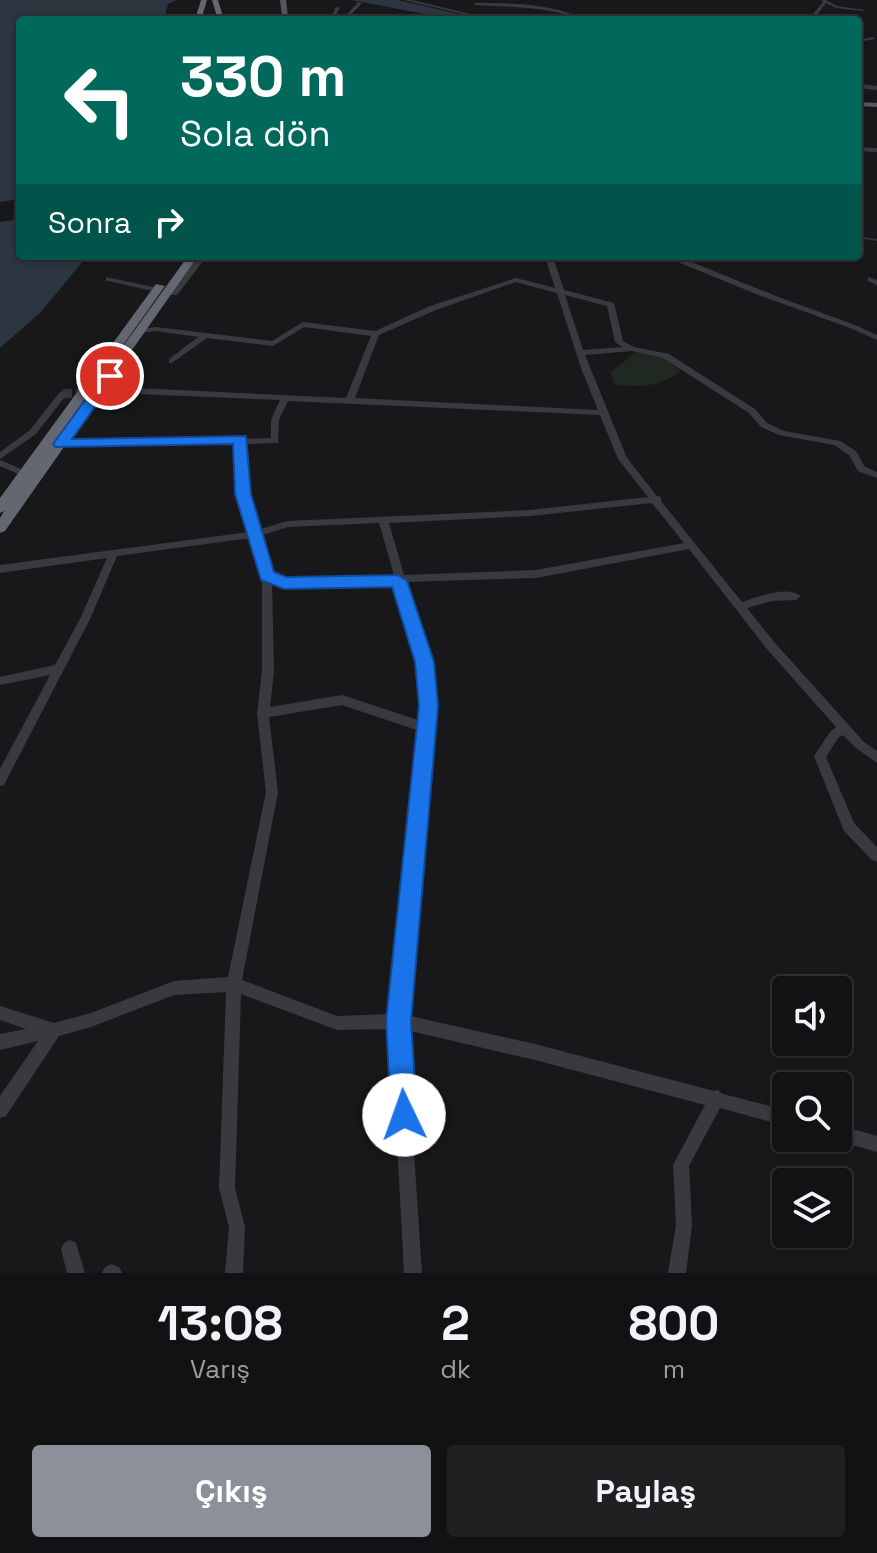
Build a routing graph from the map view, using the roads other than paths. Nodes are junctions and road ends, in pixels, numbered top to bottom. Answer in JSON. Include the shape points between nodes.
{"nodes":[{"id":1,"x":406,"y":0,"type":"edge"},
{"id":2,"x":525,"y":0,"type":"edge"},
{"id":3,"x":824,"y":1,"type":"edge"},
{"id":4,"x":360,"y":3,"type":"dead end"},
{"id":5,"x":474,"y":3,"type":"edge"},
{"id":6,"x":507,"y":4,"type":"junction"},
{"id":7,"x":338,"y":8,"type":"dead end"},
{"id":8,"x":863,"y":10,"type":"dead end"},
{"id":9,"x":329,"y":16,"type":"edge"},
{"id":10,"x":347,"y":16,"type":"edge"},
{"id":11,"x":476,"y":16,"type":"joint"},
{"id":12,"x":572,"y":16,"type":"edge"},
{"id":13,"x":873,"y":38,"type":"dead end"},
{"id":14,"x":862,"y":40,"type":"edge"},
{"id":15,"x":178,"y":260,"type":"edge"},
{"id":16,"x":190,"y":260,"type":"edge"},
{"id":17,"x":198,"y":260,"type":"edge"},
{"id":18,"x":553,"y":260,"type":"edge"},
{"id":19,"x":679,"y":260,"type":"edge"},
{"id":20,"x":109,"y":279,"type":"dead end"},
{"id":21,"x":157,"y":290,"type":"junction"},
{"id":22,"x":560,"y":294,"type":"junction"},
{"id":23,"x":142,"y":331,"type":"junction"},
{"id":24,"x":376,"y":334,"type":"junction"},
{"id":25,"x":204,"y":336,"type":"junction"},
{"id":26,"x":877,"y":338,"type":"edge"},
{"id":27,"x":632,"y":349,"type":"junction"},
{"id":28,"x":580,"y":353,"type":"junction"},
{"id":29,"x":172,"y":361,"type":"dead end"},
{"id":30,"x":114,"y":390,"type":"tunnel mouth"},
{"id":31,"x":63,"y":394,"type":"dead end"},
{"id":32,"x":350,"y":400,"type":"junction"},
{"id":33,"x":284,"y":401,"type":"junction"},
{"id":34,"x":603,"y":413,"type":"junction"},
{"id":35,"x":241,"y":439,"type":"junction"},
{"id":36,"x":61,"y":444,"type":"junction"},
{"id":37,"x":0,"y":456,"type":"edge"},
{"id":38,"x":0,"y":463,"type":"edge"},
{"id":39,"x":25,"y":474,"type":"junction"},
{"id":40,"x":877,"y":475,"type":"edge"},
{"id":41,"x":658,"y":499,"type":"junction"},
{"id":42,"x":0,"y":508,"type":"edge"},
{"id":43,"x":384,"y":522,"type":"junction"},
{"id":44,"x":0,"y":528,"type":"edge"},
{"id":45,"x":256,"y":534,"type":"junction"},
{"id":46,"x":692,"y":545,"type":"junction"},
{"id":47,"x":113,"y":555,"type":"junction"},
{"id":48,"x":0,"y":569,"type":"edge"},
{"id":49,"x":267,"y":576,"type":"junction"},
{"id":50,"x":398,"y":581,"type":"junction"},
{"id":51,"x":796,"y":596,"type":"dead end"},
{"id":52,"x":739,"y":607,"type":"junction"},
{"id":53,"x":58,"y":669,"type":"junction"},
{"id":54,"x":0,"y":681,"type":"edge"},
{"id":55,"x":263,"y":713,"type":"junction"},
{"id":56,"x":426,"y":728,"type":"junction"},
{"id":57,"x":844,"y":728,"type":"junction"},
{"id":58,"x":877,"y":758,"type":"edge"},
{"id":59,"x":0,"y":781,"type":"edge"},
{"id":60,"x":877,"y":856,"type":"edge"},
{"id":61,"x":234,"y":984,"type":"junction"},
{"id":62,"x":0,"y":1013,"type":"edge"},
{"id":63,"x":398,"y":1021,"type":"junction"},
{"id":64,"x":54,"y":1030,"type":"junction"},
{"id":65,"x":0,"y":1042,"type":"edge"},
{"id":66,"x":717,"y":1098,"type":"junction"},
{"id":67,"x":0,"y":1110,"type":"edge"},
{"id":68,"x":772,"y":1114,"type":"edge"},
{"id":69,"x":852,"y":1137,"type":"edge"},
{"id":70,"x":877,"y":1144,"type":"edge"},
{"id":71,"x":70,"y":1249,"type":"dead end"},
{"id":72,"x":76,"y":1273,"type":"edge"},
{"id":73,"x":234,"y":1273,"type":"edge"},
{"id":74,"x":413,"y":1273,"type":"edge"},
{"id":75,"x":677,"y":1273,"type":"edge"}],
"edges":[{"from":1,"to":11,"type":"street"},
{"from":2,"to":6,"type":"street"},
{"from":3,"to":8,"type":"street"},
{"from":4,"to":10,"type":"street"},
{"from":5,"to":6,"type":"street"},
{"from":5,"to":11,"type":"street"},
{"from":6,"to":12,"type":"street"},
{"from":7,"to":9,"type":"street"},
{"from":13,"to":14,"type":"street"},
{"from":15,"to":21,"type":"highway"},
{"from":16,"to":23,"type":"highway"},
{"from":17,"to":23,"type":"highway"},
{"from":18,"to":22,"type":"street"},
{"from":19,"to":26,"type":"street"},
{"from":20,"to":21,"type":"street"},
{"from":21,"to":39,"type":"highway"},
{"from":22,"to":24,"type":"street","via":[[516,280]]},
{"from":22,"to":27,"type":"street","via":[[611,305],[619,342]]},
{"from":22,"to":28,"type":"street"},
{"from":23,"to":25,"type":"street"},
{"from":23,"to":36,"type":"highway"},
{"from":24,"to":25,"type":"street","via":[[303,324],[273,344]]},
{"from":24,"to":32,"type":"street"},
{"from":25,"to":29,"type":"street"},
{"from":27,"to":28,"type":"street"},
{"from":27,"to":40,"type":"street","via":[[666,356],[752,411],[764,425],[837,443],[853,453],[861,469]]},
{"from":28,"to":34,"type":"street"},
{"from":30,"to":33,"type":"street"},
{"from":31,"to":37,"type":"street","via":[[33,432]]},
{"from":32,"to":33,"type":"street"},
{"from":32,"to":34,"type":"street"},
{"from":33,"to":35,"type":"street","via":[[275,420],[275,441]]},
{"from":34,"to":41,"type":"street","via":[[623,459]]},
{"from":35,"to":36,"type":"street"},
{"from":35,"to":45,"type":"street","via":[[243,494]]},
{"from":36,"to":44,"type":"highway"},
{"from":38,"to":39,"type":"street"},
{"from":39,"to":42,"type":"highway"},
{"from":41,"to":43,"type":"street"},
{"from":41,"to":46,"type":"street"},
{"from":43,"to":45,"type":"street","via":[[287,524]]},
{"from":43,"to":50,"type":"street"},
{"from":45,"to":47,"type":"street"},
{"from":45,"to":49,"type":"street"},
{"from":46,"to":50,"type":"street","via":[[536,574]]},
{"from":46,"to":52,"type":"street"},
{"from":47,"to":48,"type":"street"},
{"from":47,"to":53,"type":"street"},
{"from":49,"to":50,"type":"street","via":[[284,583]]},
{"from":49,"to":55,"type":"street"},
{"from":50,"to":56,"type":"street","via":[[424,662]]},
{"from":51,"to":52,"type":"street"},
{"from":52,"to":57,"type":"street"},
{"from":53,"to":54,"type":"street"},
{"from":53,"to":59,"type":"street"},
{"from":55,"to":56,"type":"street","via":[[342,700]]},
{"from":55,"to":61,"type":"street","via":[[272,792]]},
{"from":56,"to":63,"type":"street"},
{"from":57,"to":58,"type":"street"},
{"from":57,"to":60,"type":"street","via":[[820,756],[849,827]]},
{"from":61,"to":63,"type":"street","via":[[337,1023]]},
{"from":61,"to":64,"type":"street","via":[[174,988]]},
{"from":61,"to":73,"type":"street","via":[[227,1188],[237,1227]]},
{"from":62,"to":64,"type":"street"},
{"from":63,"to":66,"type":"street"},
{"from":63,"to":74,"type":"street"},
{"from":64,"to":65,"type":"street"},
{"from":64,"to":67,"type":"street"},
{"from":66,"to":68,"type":"street"},
{"from":66,"to":75,"type":"street","via":[[681,1165],[684,1225]]},
{"from":69,"to":70,"type":"street"},
{"from":71,"to":72,"type":"street"}]}
